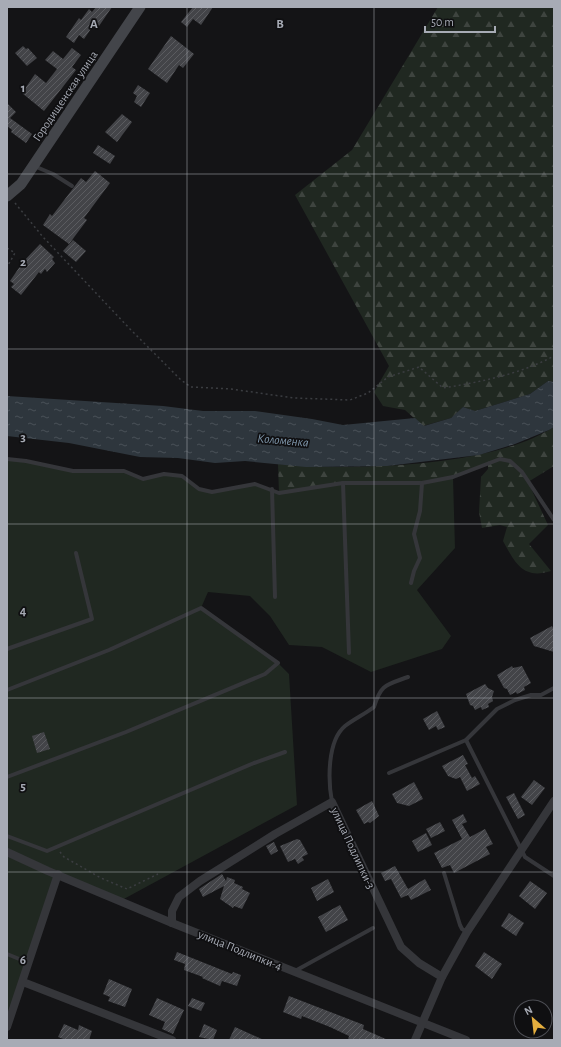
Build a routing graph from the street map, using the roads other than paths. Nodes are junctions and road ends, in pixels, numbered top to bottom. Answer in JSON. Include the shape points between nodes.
{"nodes":[{"id":1,"x":140,"y":7,"type":"edge"},
{"id":2,"x":33,"y":166,"type":"junction"},
{"id":3,"x":72,"y":186,"type":"dead end"},
{"id":4,"x":7,"y":196,"type":"edge"},
{"id":5,"x":7,"y":459,"type":"edge"},
{"id":6,"x":343,"y":483,"type":"junction"},
{"id":7,"x":422,"y":483,"type":"junction"},
{"id":8,"x":272,"y":489,"type":"junction"},
{"id":9,"x":554,"y":520,"type":"edge"},
{"id":10,"x":76,"y":553,"type":"dead end"},
{"id":11,"x":411,"y":583,"type":"dead end"},
{"id":12,"x":275,"y":597,"type":"dead end"},
{"id":13,"x":7,"y":649,"type":"edge"},
{"id":14,"x":349,"y":652,"type":"dead end"},
{"id":15,"x":408,"y":677,"type":"dead end"},
{"id":16,"x":554,"y":688,"type":"edge"},
{"id":17,"x":7,"y":690,"type":"edge"},
{"id":18,"x":466,"y":740,"type":"junction"},
{"id":19,"x":285,"y":752,"type":"dead end"},
{"id":20,"x":389,"y":773,"type":"dead end"},
{"id":21,"x":7,"y":777,"type":"edge"},
{"id":22,"x":554,"y":801,"type":"edge"},
{"id":23,"x":332,"y":802,"type":"junction"},
{"id":24,"x":7,"y":836,"type":"edge"},
{"id":25,"x":521,"y":851,"type":"junction"},
{"id":26,"x":7,"y":852,"type":"edge"},
{"id":27,"x":444,"y":873,"type":"dead end"},
{"id":28,"x":58,"y":874,"type":"junction"},
{"id":29,"x":554,"y":876,"type":"edge"},
{"id":30,"x":172,"y":923,"type":"junction"},
{"id":31,"x":372,"y":928,"type":"dead end"},
{"id":32,"x":467,"y":932,"type":"junction"},
{"id":33,"x":7,"y":954,"type":"edge"},
{"id":34,"x":29,"y":963,"type":"junction"},
{"id":35,"x":295,"y":972,"type":"junction"},
{"id":36,"x":442,"y":977,"type":"junction"},
{"id":37,"x":23,"y":982,"type":"junction"},
{"id":38,"x":423,"y":1022,"type":"junction"},
{"id":39,"x":7,"y":1027,"type":"edge"},
{"id":40,"x":172,"y":1040,"type":"edge"},
{"id":41,"x":415,"y":1040,"type":"edge"},
{"id":42,"x":466,"y":1040,"type":"edge"}],
"edges":[{"from":1,"to":2,"type":"street","name":"Городищенская улица"},
{"from":2,"to":3,"type":"lane","via":[[53,174]]},
{"from":2,"to":4,"type":"street","name":"Городищенская улица","via":[[21,184]]},
{"from":5,"to":8,"type":"lane","via":[[26,460],[73,471],[124,471],[143,480],[164,474],[182,476],[199,489],[212,492],[254,484]]},
{"from":6,"to":7,"type":"lane"},
{"from":6,"to":8,"type":"lane","via":[[279,492]]},
{"from":6,"to":14,"type":"lane"},
{"from":7,"to":9,"type":"lane","via":[[454,477],[500,459],[510,461],[522,472]]},
{"from":7,"to":11,"type":"lane","via":[[420,511],[414,534],[420,558]]},
{"from":8,"to":12,"type":"lane"},
{"from":10,"to":13,"type":"lane","via":[[92,619]]},
{"from":15,"to":23,"type":"lane","via":[[390,684],[379,692],[374,707],[344,726],[334,740],[328,782]]},
{"from":16,"to":18,"type":"lane","via":[[515,700],[497,709]]},
{"from":17,"to":21,"type":"lane","via":[[109,650],[201,608],[278,663],[265,674],[126,732]]},
{"from":18,"to":20,"type":"lane"},
{"from":18,"to":25,"type":"lane"},
{"from":19,"to":24,"type":"lane","via":[[47,851]]},
{"from":22,"to":25,"type":"street"},
{"from":23,"to":30,"type":"street","name":"улица Подлипки-3","via":[[200,880],[179,897],[172,911]]},
{"from":23,"to":36,"type":"street","name":"улица Подлипки-3","via":[[401,947],[419,963]]},
{"from":25,"to":29,"type":"lane","via":[[525,857]]},
{"from":25,"to":32,"type":"street"},
{"from":26,"to":28,"type":"street","name":"улица Подлипки-4"},
{"from":27,"to":32,"type":"lane","via":[[460,925]]},
{"from":28,"to":30,"type":"street","name":"улица Подлипки-4"},
{"from":28,"to":34,"type":"street"},
{"from":30,"to":35,"type":"street","name":"улица Подлипки-4"},
{"from":31,"to":35,"type":"lane"},
{"from":32,"to":36,"type":"street"},
{"from":33,"to":34,"type":"lane"},
{"from":34,"to":37,"type":"street"},
{"from":35,"to":38,"type":"street","name":"улица Подлипки-4"},
{"from":36,"to":38,"type":"street"},
{"from":37,"to":39,"type":"street"},
{"from":37,"to":40,"type":"street"},
{"from":38,"to":41,"type":"street"},
{"from":38,"to":42,"type":"street","name":"улица Подлипки-4"}]}
